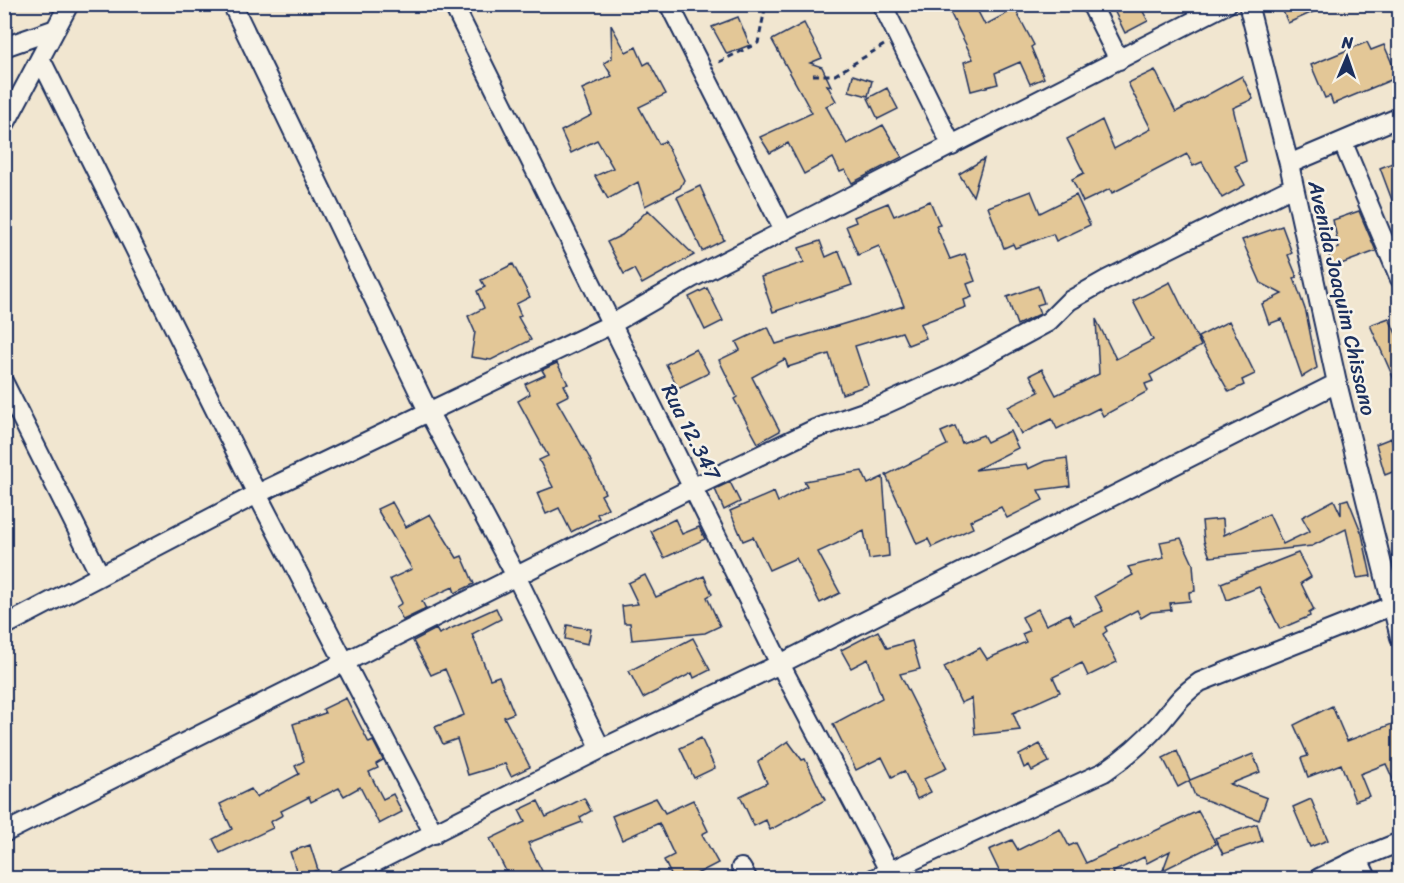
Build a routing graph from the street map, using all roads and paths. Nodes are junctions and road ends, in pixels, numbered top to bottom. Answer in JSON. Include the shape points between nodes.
{"nodes":[{"id":1,"x":69,"y":4,"type":"edge"},
{"id":2,"x":232,"y":4,"type":"edge"},
{"id":3,"x":453,"y":4,"type":"edge"},
{"id":4,"x":669,"y":4,"type":"edge"},
{"id":5,"x":766,"y":4,"type":"edge"},
{"id":6,"x":882,"y":4,"type":"edge"},
{"id":7,"x":1091,"y":4,"type":"edge"},
{"id":8,"x":1227,"y":4,"type":"edge"},
{"id":9,"x":1248,"y":4,"type":"edge"},
{"id":10,"x":53,"y":30,"type":"junction"},
{"id":11,"x":897,"y":36,"type":"junction"},
{"id":12,"x":4,"y":47,"type":"edge"},
{"id":13,"x":40,"y":58,"type":"junction"},
{"id":14,"x":1119,"y":60,"type":"junction"},
{"id":15,"x":702,"y":71,"type":"junction"},
{"id":16,"x":813,"y":75,"type":"dead end"},
{"id":17,"x":1400,"y":117,"type":"edge"},
{"id":18,"x":4,"y":126,"type":"edge"},
{"id":19,"x":1343,"y":143,"type":"junction"},
{"id":20,"x":952,"y":146,"type":"junction"},
{"id":21,"x":1289,"y":164,"type":"junction"},
{"id":22,"x":1293,"y":187,"type":"junction"},
{"id":23,"x":784,"y":231,"type":"junction"},
{"id":24,"x":1400,"y":279,"type":"edge"},
{"id":25,"x":612,"y":324,"type":"junction"},
{"id":26,"x":1337,"y":382,"type":"junction"},
{"id":27,"x":4,"y":383,"type":"edge"},
{"id":28,"x":429,"y":413,"type":"junction"},
{"id":29,"x":694,"y":487,"type":"junction"},
{"id":30,"x":257,"y":494,"type":"junction"},
{"id":31,"x":100,"y":575,"type":"junction"},
{"id":32,"x":516,"y":576,"type":"junction"},
{"id":33,"x":1391,"y":606,"type":"junction"},
{"id":34,"x":4,"y":626,"type":"edge"},
{"id":35,"x":1400,"y":637,"type":"edge"},
{"id":36,"x":345,"y":661,"type":"junction"},
{"id":37,"x":780,"y":664,"type":"junction"},
{"id":38,"x":601,"y":749,"type":"junction"},
{"id":39,"x":4,"y":832,"type":"edge"},
{"id":40,"x":434,"y":834,"type":"junction"},
{"id":41,"x":1400,"y":842,"type":"edge"},
{"id":42,"x":1358,"y":859,"type":"junction"},
{"id":43,"x":886,"y":876,"type":"edge"},
{"id":44,"x":344,"y":879,"type":"edge"},
{"id":45,"x":1319,"y":879,"type":"edge"},
{"id":46,"x":1367,"y":879,"type":"edge"}],
"edges":[{"from":1,"to":10,"type":"street"},
{"from":2,"to":28,"type":"street"},
{"from":3,"to":25,"type":"street","name":"Rua 12.347"},
{"from":4,"to":15,"type":"street"},
{"from":5,"to":15,"type":"path","via":[[758,44]]},
{"from":6,"to":11,"type":"street"},
{"from":7,"to":14,"type":"street"},
{"from":8,"to":14,"type":"street"},
{"from":9,"to":21,"type":"street","name":"Avenida Joaquim Chissano"},
{"from":10,"to":12,"type":"street"},
{"from":10,"to":13,"type":"street"},
{"from":11,"to":16,"type":"path","via":[[835,75]]},
{"from":11,"to":20,"type":"street"},
{"from":13,"to":18,"type":"street"},
{"from":13,"to":30,"type":"street"},
{"from":14,"to":20,"type":"street"},
{"from":15,"to":23,"type":"street"},
{"from":17,"to":19,"type":"street"},
{"from":19,"to":21,"type":"street"},
{"from":19,"to":24,"type":"street"},
{"from":20,"to":23,"type":"street"},
{"from":21,"to":22,"type":"street","name":"Avenida Joaquim Chissano"},
{"from":22,"to":26,"type":"street","name":"Avenida Joaquim Chissano"},
{"from":22,"to":29,"type":"street","via":[[1106,280],[1069,301],[1048,321],[952,374],[881,406],[815,429]]},
{"from":23,"to":25,"type":"street"},
{"from":25,"to":28,"type":"street"},
{"from":25,"to":29,"type":"street","name":"Rua 12.347"},
{"from":26,"to":33,"type":"street","name":"Avenida Joaquim Chissano"},
{"from":26,"to":37,"type":"street"},
{"from":27,"to":31,"type":"street"},
{"from":28,"to":30,"type":"street"},
{"from":28,"to":32,"type":"street"},
{"from":29,"to":32,"type":"street"},
{"from":29,"to":37,"type":"street","name":"Rua 12.347"},
{"from":30,"to":31,"type":"street"},
{"from":30,"to":36,"type":"street"},
{"from":31,"to":34,"type":"street"},
{"from":32,"to":36,"type":"street"},
{"from":32,"to":38,"type":"street"},
{"from":33,"to":35,"type":"street","name":"Avenida Joaquim Chissano"},
{"from":33,"to":43,"type":"street","via":[[1200,682],[1179,696],[1161,722],[1126,757],[1104,772]]},
{"from":36,"to":39,"type":"street"},
{"from":36,"to":40,"type":"street"},
{"from":37,"to":38,"type":"street"},
{"from":37,"to":43,"type":"street","name":"Rua 12.347"},
{"from":38,"to":40,"type":"street"},
{"from":40,"to":44,"type":"street"},
{"from":41,"to":42,"type":"street"},
{"from":42,"to":45,"type":"street"},
{"from":42,"to":46,"type":"street"}]}
